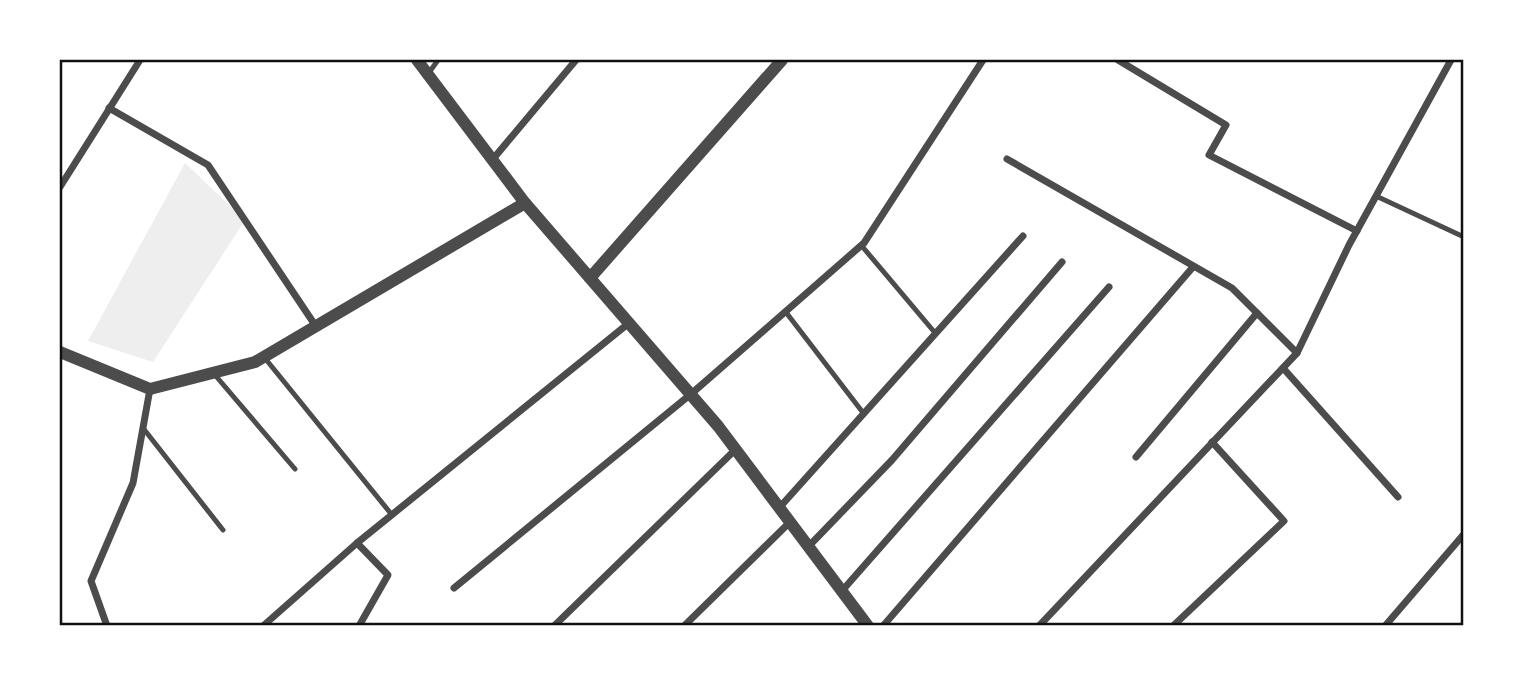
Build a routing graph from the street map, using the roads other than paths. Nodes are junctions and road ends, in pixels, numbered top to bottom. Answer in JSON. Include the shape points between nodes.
{"nodes":[{"id":1,"x":140,"y":60,"type":"edge"},
{"id":2,"x":416,"y":60,"type":"edge"},
{"id":3,"x":438,"y":60,"type":"edge"},
{"id":4,"x":576,"y":60,"type":"edge"},
{"id":5,"x":782,"y":60,"type":"edge"},
{"id":6,"x":983,"y":60,"type":"edge"},
{"id":7,"x":1118,"y":60,"type":"edge"},
{"id":8,"x":1451,"y":60,"type":"edge"},
{"id":9,"x":428,"y":74,"type":"junction"},
{"id":10,"x":109,"y":108,"type":"junction"},
{"id":11,"x":493,"y":159,"type":"junction"},
{"id":12,"x":1007,"y":159,"type":"dead end"},
{"id":13,"x":60,"y":187,"type":"edge"},
{"id":14,"x":1376,"y":196,"type":"junction"},
{"id":15,"x":525,"y":203,"type":"junction"},
{"id":16,"x":1357,"y":231,"type":"junction"},
{"id":17,"x":1023,"y":236,"type":"dead end"},
{"id":18,"x":1464,"y":237,"type":"edge"},
{"id":19,"x":861,"y":245,"type":"junction"},
{"id":20,"x":1062,"y":262,"type":"dead end"},
{"id":21,"x":1193,"y":267,"type":"junction"},
{"id":22,"x":590,"y":278,"type":"junction"},
{"id":23,"x":1109,"y":286,"type":"dead end"},
{"id":24,"x":785,"y":311,"type":"junction"},
{"id":25,"x":1257,"y":313,"type":"junction"},
{"id":26,"x":629,"y":323,"type":"junction"},
{"id":27,"x":315,"y":325,"type":"junction"},
{"id":28,"x":936,"y":334,"type":"junction"},
{"id":29,"x":60,"y":352,"type":"edge"},
{"id":30,"x":1297,"y":353,"type":"junction"},
{"id":31,"x":264,"y":357,"type":"junction"},
{"id":32,"x":1283,"y":368,"type":"junction"},
{"id":33,"x":213,"y":373,"type":"junction"},
{"id":34,"x":150,"y":389,"type":"junction"},
{"id":35,"x":691,"y":394,"type":"junction"},
{"id":36,"x":863,"y":414,"type":"junction"},
{"id":37,"x":143,"y":428,"type":"junction"},
{"id":38,"x":1212,"y":442,"type":"junction"},
{"id":39,"x":735,"y":450,"type":"junction"},
{"id":40,"x":1136,"y":457,"type":"dead end"},
{"id":41,"x":295,"y":469,"type":"dead end"},
{"id":42,"x":1398,"y":497,"type":"dead end"},
{"id":43,"x":779,"y":509,"type":"junction"},
{"id":44,"x":392,"y":515,"type":"junction"},
{"id":45,"x":789,"y":523,"type":"junction"},
{"id":46,"x":223,"y":530,"type":"dead end"},
{"id":47,"x":1464,"y":534,"type":"edge"},
{"id":48,"x":1456,"y":542,"type":"junction"},
{"id":49,"x":357,"y":543,"type":"junction"},
{"id":50,"x":807,"y":547,"type":"junction"},
{"id":51,"x":1464,"y":548,"type":"edge"},
{"id":52,"x":454,"y":588,"type":"dead end"},
{"id":53,"x":841,"y":593,"type":"junction"},
{"id":54,"x":107,"y":625,"type":"edge"},
{"id":55,"x":263,"y":625,"type":"edge"},
{"id":56,"x":359,"y":625,"type":"edge"},
{"id":57,"x":554,"y":625,"type":"edge"},
{"id":58,"x":684,"y":625,"type":"edge"},
{"id":59,"x":868,"y":625,"type":"edge"},
{"id":60,"x":883,"y":625,"type":"edge"},
{"id":61,"x":1039,"y":625,"type":"edge"},
{"id":62,"x":1173,"y":625,"type":"edge"},
{"id":63,"x":1385,"y":625,"type":"edge"}],
"edges":[{"from":1,"to":10,"type":"street"},
{"from":2,"to":9,"type":"street"},
{"from":3,"to":9,"type":"lane"},
{"from":4,"to":11,"type":"street"},
{"from":5,"to":22,"type":"street"},
{"from":6,"to":19,"type":"street"},
{"from":7,"to":16,"type":"street","via":[[1226,125],[1209,155]]},
{"from":8,"to":14,"type":"street"},
{"from":9,"to":11,"type":"street"},
{"from":10,"to":13,"type":"street"},
{"from":10,"to":27,"type":"street","via":[[208,165]]},
{"from":11,"to":15,"type":"street"},
{"from":12,"to":21,"type":"street"},
{"from":14,"to":16,"type":"street"},
{"from":14,"to":18,"type":"lane"},
{"from":15,"to":22,"type":"street"},
{"from":15,"to":27,"type":"street"},
{"from":16,"to":30,"type":"street"},
{"from":17,"to":28,"type":"street"},
{"from":19,"to":24,"type":"street"},
{"from":19,"to":28,"type":"lane"},
{"from":20,"to":50,"type":"street","via":[[892,460]]},
{"from":21,"to":25,"type":"street","via":[[1233,288]]},
{"from":21,"to":60,"type":"street"},
{"from":22,"to":26,"type":"street"},
{"from":23,"to":53,"type":"street"},
{"from":24,"to":35,"type":"street"},
{"from":24,"to":36,"type":"lane"},
{"from":25,"to":30,"type":"street"},
{"from":25,"to":40,"type":"street"},
{"from":26,"to":35,"type":"street"},
{"from":26,"to":44,"type":"street"},
{"from":27,"to":31,"type":"street"},
{"from":28,"to":36,"type":"street"},
{"from":29,"to":34,"type":"street"},
{"from":30,"to":32,"type":"street"},
{"from":31,"to":33,"type":"street"},
{"from":31,"to":44,"type":"lane"},
{"from":32,"to":38,"type":"street"},
{"from":32,"to":42,"type":"street"},
{"from":33,"to":34,"type":"street"},
{"from":33,"to":41,"type":"lane"},
{"from":34,"to":37,"type":"street"},
{"from":35,"to":39,"type":"street"},
{"from":35,"to":52,"type":"street"},
{"from":36,"to":43,"type":"street"},
{"from":37,"to":46,"type":"lane"},
{"from":37,"to":54,"type":"street","via":[[133,483],[91,580]]},
{"from":38,"to":61,"type":"street"},
{"from":38,"to":62,"type":"street","via":[[1284,520]]},
{"from":39,"to":43,"type":"street"},
{"from":39,"to":57,"type":"street"},
{"from":43,"to":45,"type":"street"},
{"from":44,"to":49,"type":"street"},
{"from":45,"to":50,"type":"street"},
{"from":45,"to":58,"type":"street"},
{"from":47,"to":48,"type":"street"},
{"from":48,"to":51,"type":"lane"},
{"from":48,"to":63,"type":"street"},
{"from":49,"to":55,"type":"street"},
{"from":49,"to":56,"type":"street","via":[[387,575]]},
{"from":50,"to":53,"type":"street"},
{"from":53,"to":59,"type":"street"}]}
